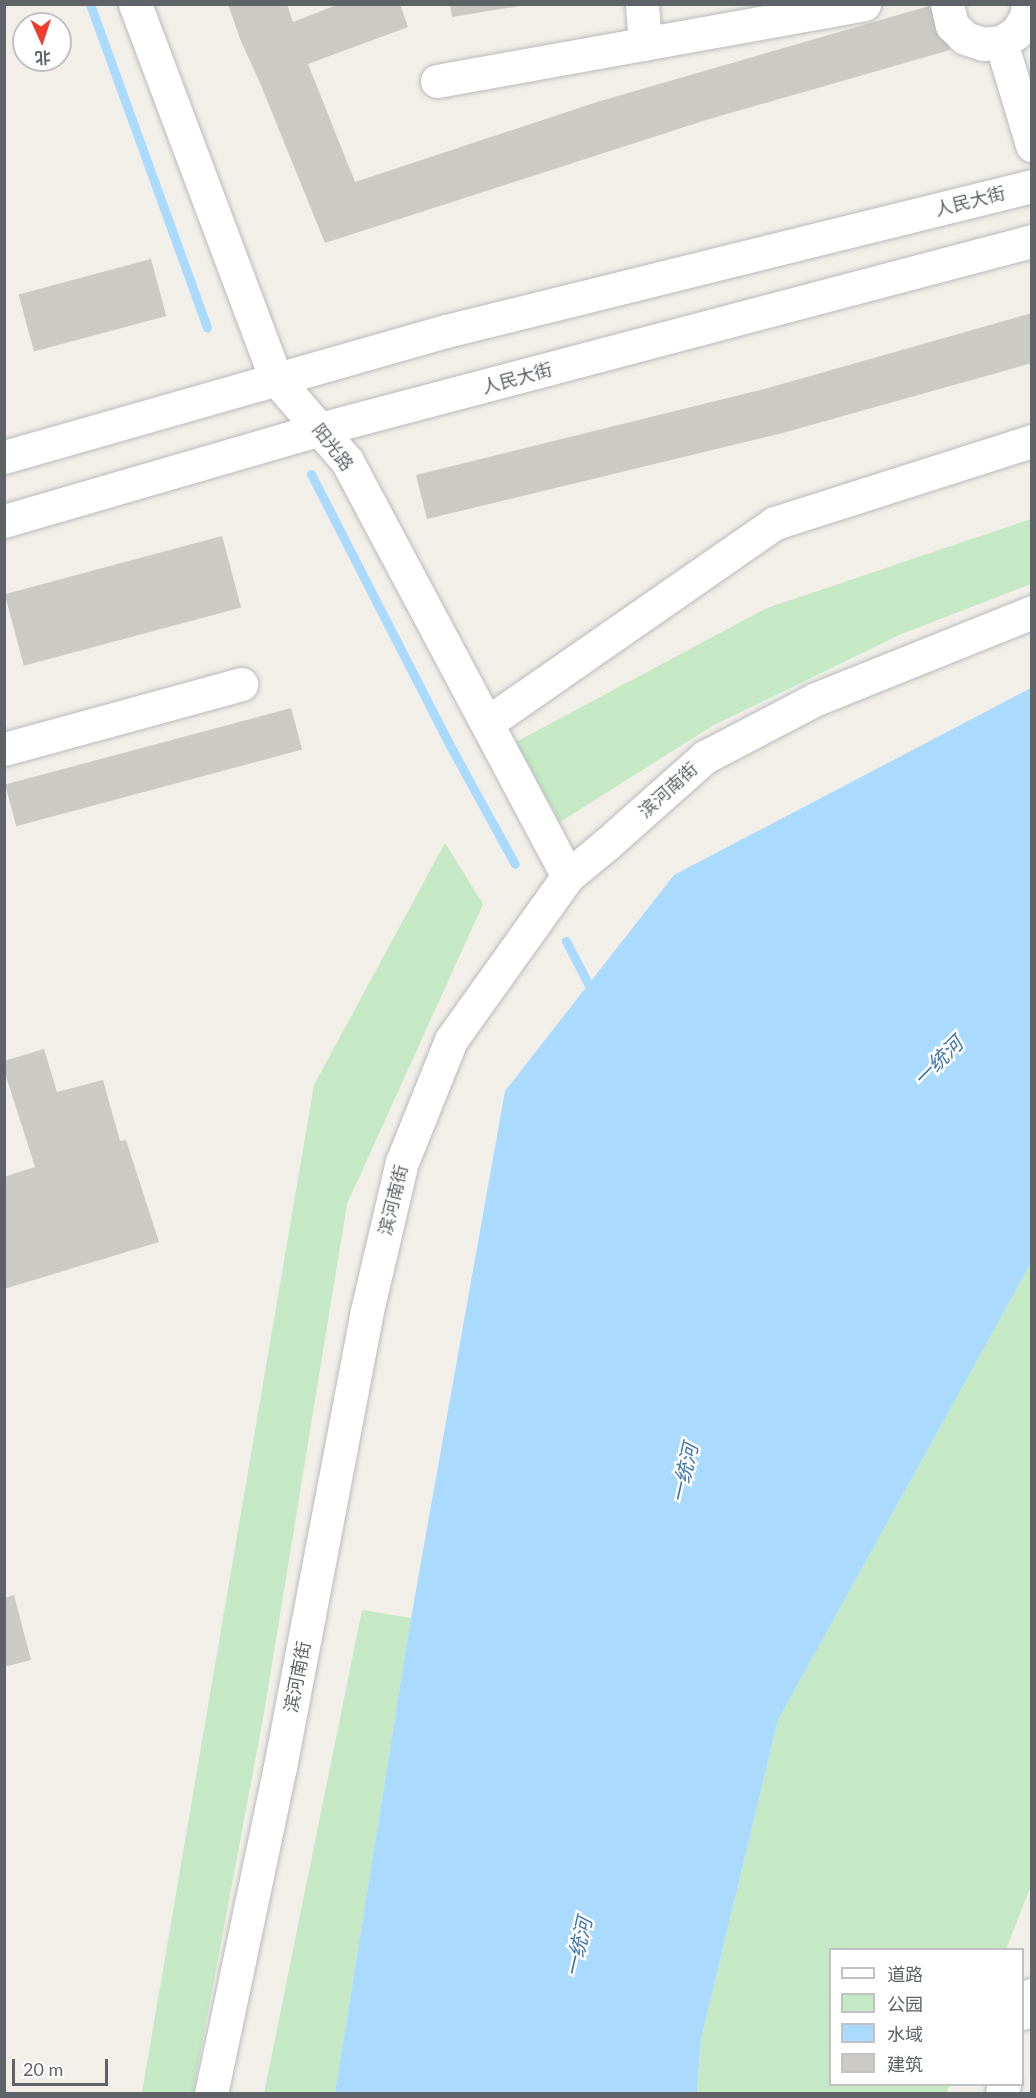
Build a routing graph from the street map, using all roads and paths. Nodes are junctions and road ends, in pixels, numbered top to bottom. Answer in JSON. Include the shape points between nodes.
{"nodes":[{"id":1,"x":135,"y":4,"type":"edge"},
{"id":2,"x":642,"y":4,"type":"edge"},
{"id":3,"x":864,"y":4,"type":"edge"},
{"id":4,"x":947,"y":4,"type":"edge"},
{"id":5,"x":1028,"y":4,"type":"edge"},
{"id":6,"x":1001,"y":42,"type":"junction"},
{"id":7,"x":645,"y":44,"type":"junction"},
{"id":8,"x":437,"y":81,"type":"dead end"},
{"id":9,"x":1032,"y":145,"type":"edge"},
{"id":10,"x":1032,"y":186,"type":"edge"},
{"id":11,"x":1032,"y":241,"type":"edge"},
{"id":12,"x":276,"y":379,"type":"junction"},
{"id":13,"x":320,"y":429,"type":"junction"},
{"id":14,"x":1032,"y":441,"type":"edge"},
{"id":15,"x":4,"y":457,"type":"edge"},
{"id":16,"x":4,"y":520,"type":"edge"},
{"id":17,"x":1032,"y":612,"type":"edge"},
{"id":18,"x":241,"y":684,"type":"dead end"},
{"id":19,"x":487,"y":723,"type":"junction"},
{"id":20,"x":4,"y":749,"type":"edge"},
{"id":21,"x":568,"y":876,"type":"junction"},
{"id":22,"x":1032,"y":1995,"type":"edge"},
{"id":23,"x":1024,"y":2011,"type":"edge"},
{"id":24,"x":211,"y":2094,"type":"edge"}],
"edges":[{"from":1,"to":12,"type":"street","name":"阳光路"},
{"from":2,"to":7,"type":"street"},
{"from":3,"to":7,"type":"street"},
{"from":4,"to":6,"type":"street","via":[[952,25],[965,38],[983,45]]},
{"from":5,"to":6,"type":"street","via":[[1026,17],[1016,33]]},
{"from":6,"to":9,"type":"street"},
{"from":7,"to":8,"type":"street"},
{"from":10,"to":12,"type":"street","name":"人民大街","via":[[446,331]]},
{"from":11,"to":13,"type":"street","name":"人民大街"},
{"from":12,"to":13,"type":"street","name":"阳光路"},
{"from":12,"to":15,"type":"street","name":"人民大街"},
{"from":13,"to":16,"type":"street","name":"人民大街"},
{"from":13,"to":19,"type":"street","name":"阳光路","via":[[347,461]]},
{"from":14,"to":19,"type":"street","via":[[775,523]]},
{"from":17,"to":21,"type":"street","name":"滨河南街","via":[[816,699],[705,757]]},
{"from":18,"to":20,"type":"street"},
{"from":19,"to":21,"type":"street","name":"阳光路"},
{"from":21,"to":24,"type":"street","name":"滨河南街","via":[[451,1040],[402,1162],[366,1316],[280,1767]]},
{"from":22,"to":23,"type":"street"}]}
